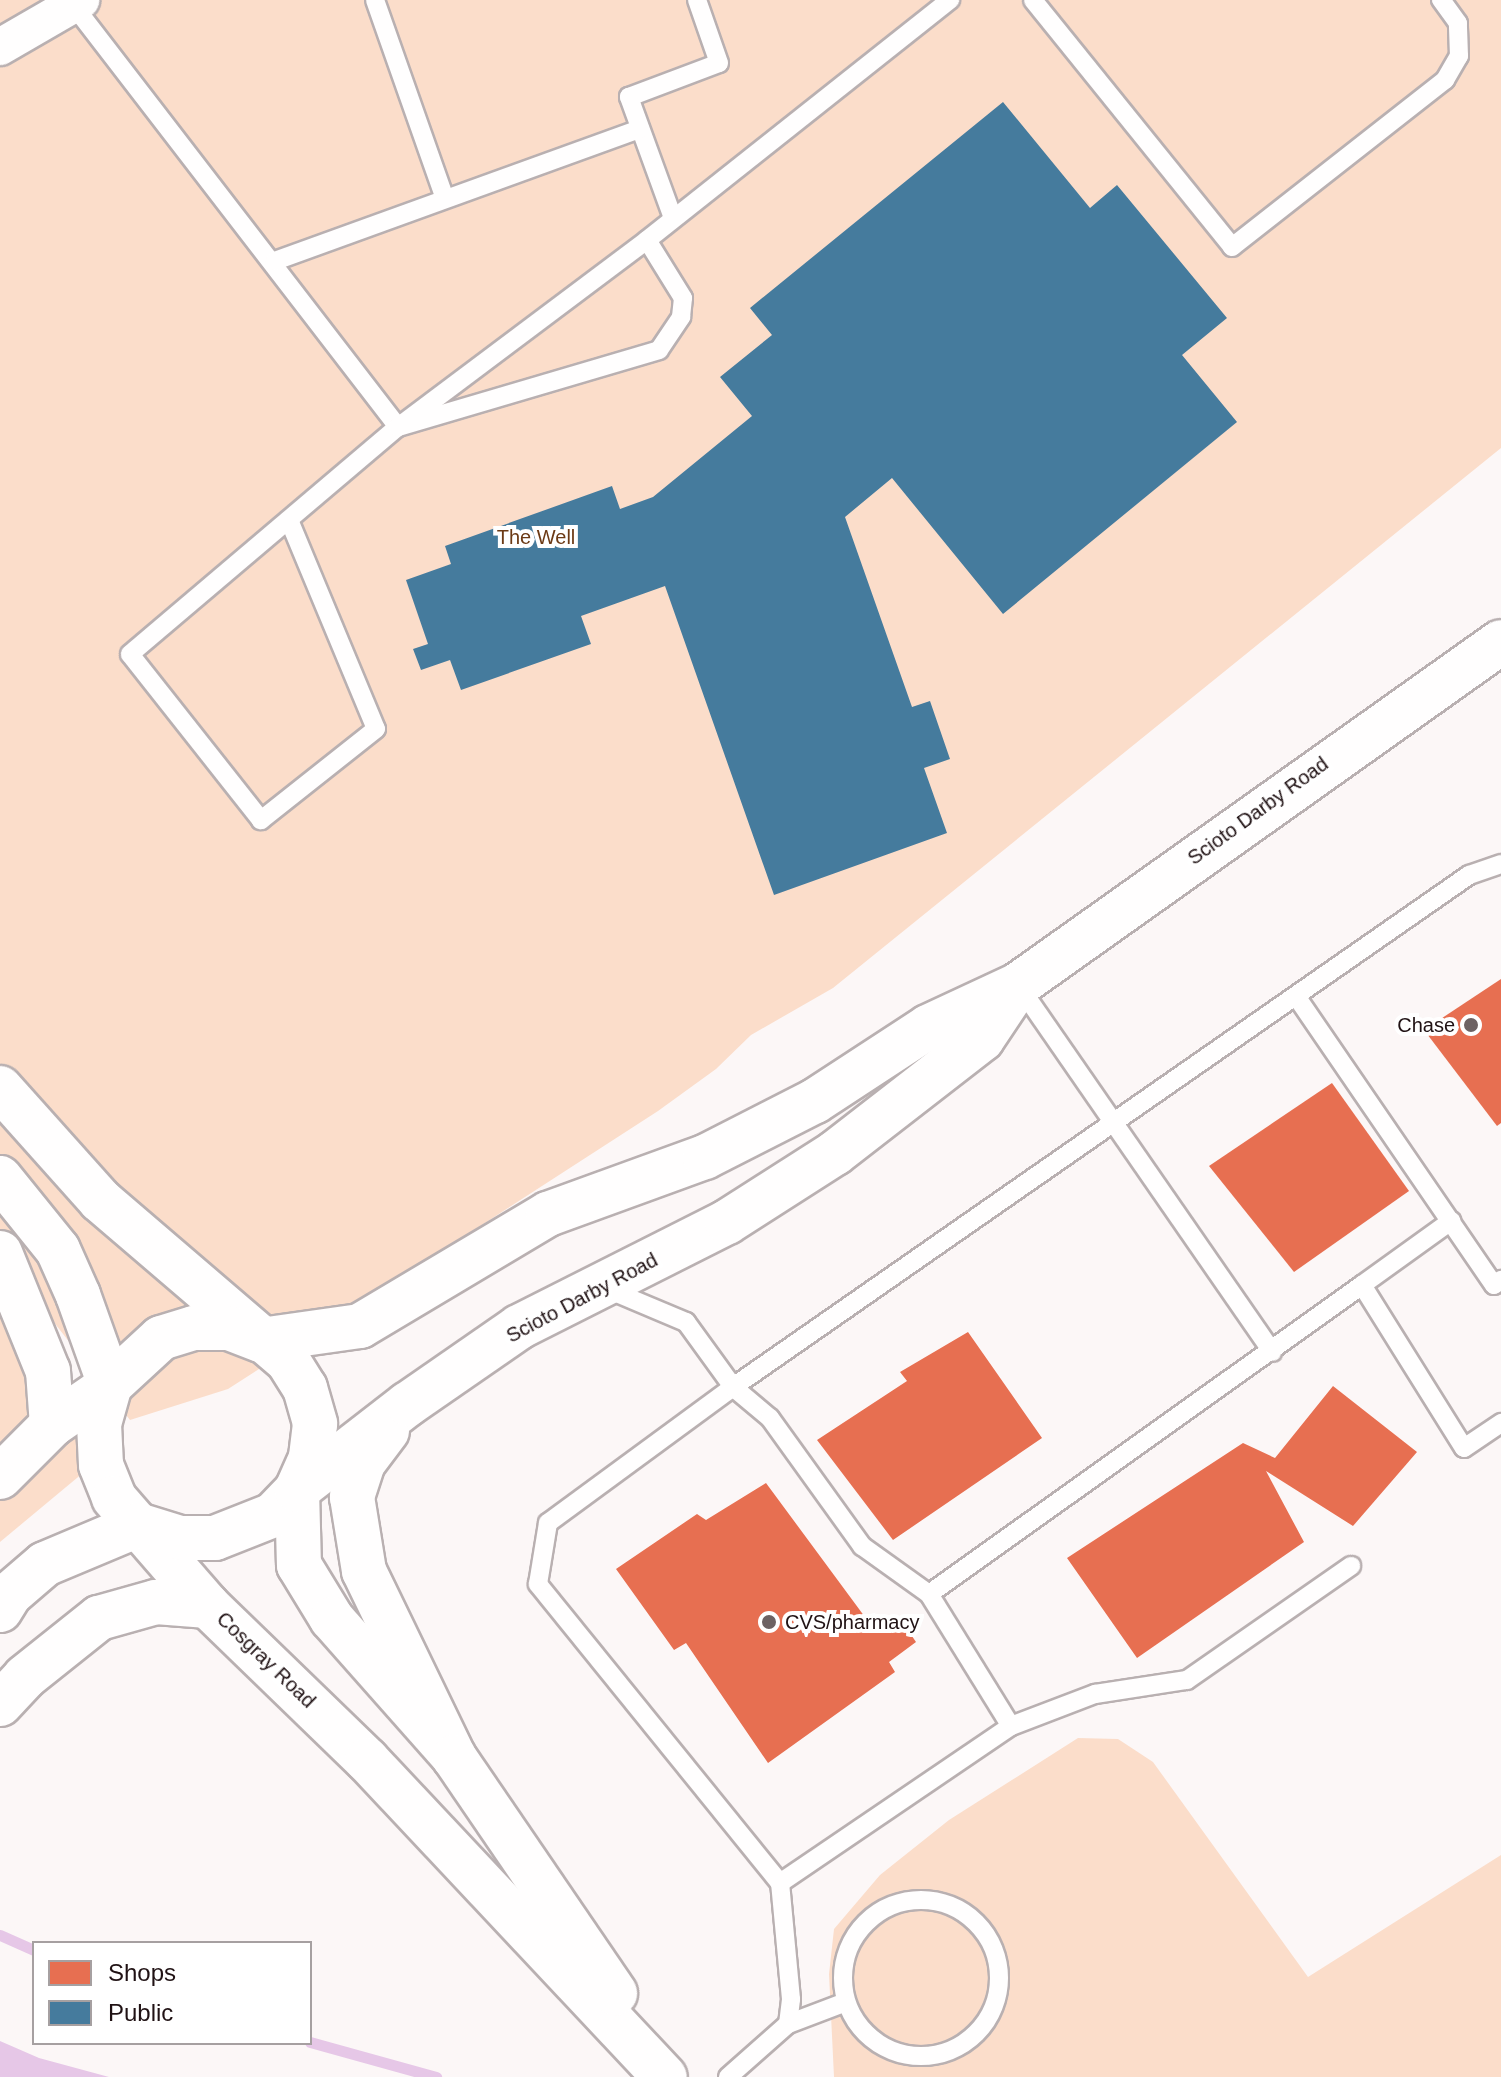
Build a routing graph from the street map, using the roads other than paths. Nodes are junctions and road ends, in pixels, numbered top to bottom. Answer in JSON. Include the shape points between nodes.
{"nodes":[{"id":1,"x":375,"y":0,"type":"edge"},
{"id":2,"x":697,"y":0,"type":"edge"},
{"id":3,"x":950,"y":0,"type":"edge"},
{"id":4,"x":1033,"y":0,"type":"edge"},
{"id":5,"x":1441,"y":0,"type":"edge"},
{"id":6,"x":77,"y":3,"type":"edge"},
{"id":7,"x":0,"y":47,"type":"edge"},
{"id":8,"x":640,"y":129,"type":"junction"},
{"id":9,"x":444,"y":196,"type":"junction"},
{"id":10,"x":673,"y":218,"type":"junction"},
{"id":11,"x":647,"y":240,"type":"junction"},
{"id":12,"x":275,"y":261,"type":"junction"},
{"id":13,"x":398,"y":427,"type":"junction"},
{"id":14,"x":289,"y":520,"type":"junction"},
{"id":15,"x":1501,"y":642,"type":"edge"},
{"id":16,"x":1501,"y":864,"type":"edge"},
{"id":17,"x":1018,"y":985,"type":"junction"},
{"id":18,"x":1296,"y":996,"type":"junction"},
{"id":19,"x":0,"y":1088,"type":"edge"},
{"id":20,"x":1112,"y":1126,"type":"junction"},
{"id":21,"x":0,"y":1178,"type":"edge"},
{"id":22,"x":1451,"y":1221,"type":"junction"},
{"id":23,"x":0,"y":1253,"type":"edge"},
{"id":24,"x":1501,"y":1280,"type":"edge"},
{"id":25,"x":1362,"y":1285,"type":"junction"},
{"id":26,"x":602,"y":1287,"type":"junction"},
{"id":27,"x":261,"y":1340,"type":"junction"},
{"id":28,"x":1272,"y":1352,"type":"junction"},
{"id":29,"x":110,"y":1385,"type":"junction"},
{"id":30,"x":733,"y":1387,"type":"junction"},
{"id":31,"x":408,"y":1404,"type":"junction"},
{"id":32,"x":1501,"y":1423,"type":"edge"},
{"id":33,"x":52,"y":1425,"type":"junction"},
{"id":34,"x":0,"y":1477,"type":"edge"},
{"id":35,"x":297,"y":1490,"type":"junction"},
{"id":36,"x":138,"y":1525,"type":"junction"},
{"id":37,"x":1351,"y":1566,"type":"dead end"},
{"id":38,"x":929,"y":1594,"type":"junction"},
{"id":39,"x":208,"y":1606,"type":"junction"},
{"id":40,"x":0,"y":1610,"type":"edge"},
{"id":41,"x":0,"y":1704,"type":"edge"},
{"id":42,"x":1011,"y":1726,"type":"junction"},
{"id":43,"x":454,"y":1757,"type":"junction"},
{"id":44,"x":780,"y":1883,"type":"junction"},
{"id":45,"x":846,"y":2002,"type":"junction"},
{"id":46,"x":788,"y":2024,"type":"junction"},
{"id":47,"x":665,"y":2077,"type":"edge"},
{"id":48,"x":673,"y":2077,"type":"edge"},
{"id":49,"x":728,"y":2077,"type":"edge"}],
"edges":[{"from":1,"to":9,"type":"lane"},
{"from":2,"to":8,"type":"lane","via":[[719,63],[629,97]]},
{"from":3,"to":10,"type":"lane"},
{"from":4,"to":5,"type":"lane","via":[[1232,247],[1445,80],[1459,56],[1458,23]]},
{"from":6,"to":7,"type":"street"},
{"from":6,"to":12,"type":"lane"},
{"from":8,"to":9,"type":"lane"},
{"from":8,"to":10,"type":"lane"},
{"from":9,"to":12,"type":"lane"},
{"from":10,"to":11,"type":"lane"},
{"from":11,"to":13,"type":"lane"},
{"from":11,"to":13,"type":"lane","via":[[683,298],[681,317],[659,350]]},
{"from":12,"to":13,"type":"lane"},
{"from":13,"to":14,"type":"lane"},
{"from":14,"to":14,"type":"lane","via":[[130,654],[261,820],[376,729]]},
{"from":15,"to":17,"type":"main road","name":"Scioto Darby Road"},
{"from":16,"to":18,"type":"lane","via":[[1469,875]]},
{"from":17,"to":20,"type":"lane"},
{"from":17,"to":26,"type":"main road","name":"Scioto Darby Road","via":[[982,1039],[835,1153],[727,1222]]},
{"from":17,"to":27,"type":"main road","name":"Scioto Darby Road","via":[[928,1027],[815,1101],[705,1157],[548,1214],[360,1326]]},
{"from":18,"to":20,"type":"lane"},
{"from":18,"to":22,"type":"lane"},
{"from":19,"to":27,"type":"main road","via":[[100,1200],[164,1250]]},
{"from":20,"to":28,"type":"lane"},
{"from":20,"to":30,"type":"lane"},
{"from":21,"to":29,"type":"main road","via":[[58,1250]]},
{"from":22,"to":24,"type":"lane","via":[[1494,1285]]},
{"from":22,"to":25,"type":"lane"},
{"from":23,"to":33,"type":"main road","via":[[48,1371]]},
{"from":25,"to":28,"type":"lane"},
{"from":25,"to":32,"type":"lane","via":[[1464,1448]]},
{"from":26,"to":30,"type":"lane","via":[[686,1322]]},
{"from":26,"to":31,"type":"main road","name":"Scioto Darby Road","via":[[519,1327]]},
{"from":27,"to":29,"type":"main road","name":"Scioto Darby Road","via":[[229,1328],[194,1328],[161,1338]]},
{"from":27,"to":35,"type":"main road","via":[[288,1361],[305,1388],[315,1424],[311,1458]]},
{"from":28,"to":38,"type":"lane"},
{"from":29,"to":33,"type":"main road","name":"Scioto Darby Road"},
{"from":29,"to":36,"type":"main road","name":"Cosgray Road","via":[[99,1424],[101,1465],[114,1498]]},
{"from":30,"to":38,"type":"lane","via":[[770,1418],[862,1546]]},
{"from":30,"to":44,"type":"lane","via":[[548,1523],[538,1584]]},
{"from":31,"to":35,"type":"main road","name":"Scioto Darby Road"},
{"from":31,"to":43,"type":"main road","via":[[363,1463],[352,1497],[356,1540],[364,1571]]},
{"from":33,"to":34,"type":"main road","name":"Scioto Darby Road"},
{"from":35,"to":36,"type":"main road","name":"Scioto Darby Road","via":[[273,1515],[215,1538],[180,1538]]},
{"from":35,"to":43,"type":"main road","via":[[299,1565],[332,1619]]},
{"from":36,"to":39,"type":"main road","name":"Cosgray Road"},
{"from":36,"to":40,"type":"main road","via":[[45,1564],[10,1594]]},
{"from":37,"to":42,"type":"lane","via":[[1187,1680],[1095,1694]]},
{"from":38,"to":42,"type":"lane"},
{"from":39,"to":41,"type":"main road","via":[[156,1602],[99,1618]]},
{"from":39,"to":47,"type":"main road","name":"Cosgray Road","via":[[229,1620],[367,1760]]},
{"from":42,"to":44,"type":"lane"},
{"from":43,"to":48,"type":"main road"},
{"from":44,"to":46,"type":"lane","via":[[791,1999]]},
{"from":45,"to":45,"type":"lane","via":[[872,2040],[915,2056],[938,2055],[981,2029],[994,2006],[1000,1979],[996,1952],[983,1929],[962,1911],[937,1901],[910,1901],[884,1909],[862,1926],[848,1949],[843,1975]]},
{"from":45,"to":46,"type":"lane"},
{"from":46,"to":49,"type":"lane"}]}
